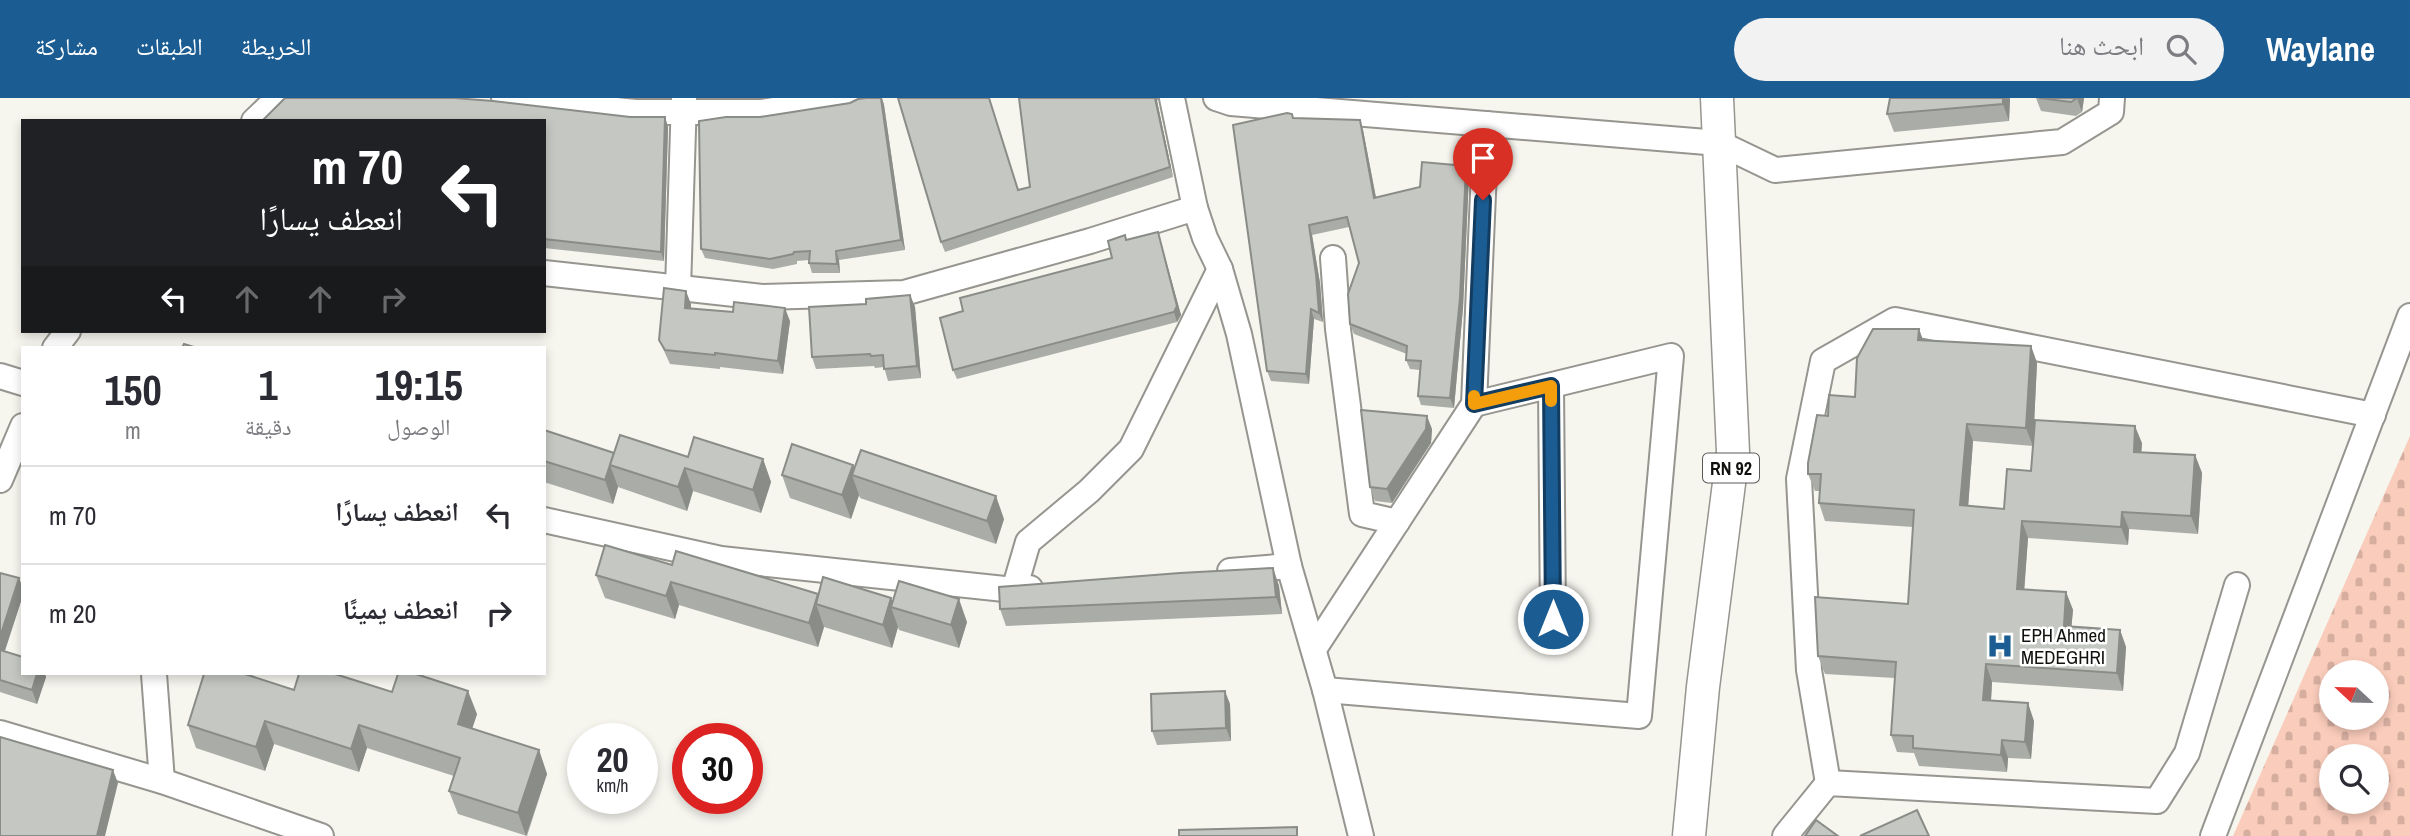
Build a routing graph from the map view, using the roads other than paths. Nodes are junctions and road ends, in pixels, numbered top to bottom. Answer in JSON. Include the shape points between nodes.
{"nodes":[{"id":1,"x":278,"y":98,"type":"edge"},
{"id":2,"x":503,"y":98,"type":"edge"},
{"id":3,"x":851,"y":98,"type":"edge"},
{"id":4,"x":1172,"y":98,"type":"edge"},
{"id":5,"x":1216,"y":98,"type":"edge"},
{"id":6,"x":1717,"y":98,"type":"edge"},
{"id":7,"x":2112,"y":98,"type":"edge"},
{"id":8,"x":684,"y":105,"type":"edge"},
{"id":9,"x":256,"y":119,"type":"edge"},
{"id":10,"x":1486,"y":124,"type":"junction"},
{"id":11,"x":1720,"y":143,"type":"junction"},
{"id":12,"x":1195,"y":208,"type":"junction"},
{"id":13,"x":1333,"y":258,"type":"dead end"},
{"id":14,"x":1220,"y":269,"type":"junction"},
{"id":15,"x":546,"y":273,"type":"edge"},
{"id":16,"x":678,"y":289,"type":"junction"},
{"id":17,"x":2410,"y":316,"type":"edge"},
{"id":18,"x":0,"y":376,"type":"edge"},
{"id":19,"x":21,"y":382,"type":"edge"},
{"id":20,"x":1551,"y":386,"type":"junction"},
{"id":21,"x":1474,"y":404,"type":"junction"},
{"id":22,"x":2373,"y":415,"type":"junction"},
{"id":23,"x":21,"y":431,"type":"edge"},
{"id":24,"x":0,"y":480,"type":"edge"},
{"id":25,"x":546,"y":520,"type":"edge"},
{"id":26,"x":1397,"y":522,"type":"junction"},
{"id":27,"x":1289,"y":566,"type":"junction"},
{"id":28,"x":1206,"y":573,"type":"edge"},
{"id":29,"x":2237,"y":584,"type":"dead end"},
{"id":30,"x":1055,"y":586,"type":"edge"},
{"id":31,"x":1014,"y":590,"type":"junction"},
{"id":32,"x":1553,"y":619,"type":"dead end"},
{"id":33,"x":1314,"y":649,"type":"junction"},
{"id":34,"x":153,"y":675,"type":"edge"},
{"id":35,"x":1325,"y":690,"type":"junction"},
{"id":36,"x":0,"y":733,"type":"edge"},
{"id":37,"x":162,"y":780,"type":"junction"},
{"id":38,"x":1828,"y":783,"type":"junction"},
{"id":39,"x":321,"y":836,"type":"edge"},
{"id":40,"x":1361,"y":836,"type":"edge"},
{"id":41,"x":1689,"y":836,"type":"edge"},
{"id":42,"x":1785,"y":836,"type":"edge"},
{"id":43,"x":2213,"y":836,"type":"edge"}],
"edges":[{"from":1,"to":9,"type":"street"},
{"from":2,"to":8,"type":"street","via":[[635,112]]},
{"from":3,"to":8,"type":"street","via":[[761,112]]},
{"from":4,"to":12,"type":"street"},
{"from":5,"to":10,"type":"street","via":[[1231,103]]},
{"from":6,"to":11,"type":"main road","number":"RN 92"},
{"from":7,"to":11,"type":"street","via":[[2111,112],[2062,142],[1775,170]]},
{"from":8,"to":16,"type":"street"},
{"from":10,"to":11,"type":"street"},
{"from":10,"to":21,"type":"street"},
{"from":11,"to":41,"type":"main road","number":"RN 92","via":[[1733,452]]},
{"from":12,"to":14,"type":"street"},
{"from":12,"to":16,"type":"street","via":[[904,293],[762,297]]},
{"from":13,"to":26,"type":"street","via":[[1362,514]]},
{"from":14,"to":27,"type":"street","via":[[1239,334]]},
{"from":14,"to":31,"type":"street","via":[[1131,449],[1028,542]]},
{"from":15,"to":16,"type":"street"},
{"from":17,"to":22,"type":"street"},
{"from":18,"to":19,"type":"street"},
{"from":20,"to":21,"type":"street"},
{"from":20,"to":32,"type":"street"},
{"from":20,"to":35,"type":"street","via":[[1671,356],[1639,716]]},
{"from":21,"to":26,"type":"street"},
{"from":22,"to":38,"type":"street","via":[[1895,320],[1823,361],[1799,480],[1809,670]]},
{"from":22,"to":43,"type":"street"},
{"from":23,"to":24,"type":"street"},
{"from":25,"to":31,"type":"street","via":[[721,559]]},
{"from":26,"to":33,"type":"street"},
{"from":27,"to":28,"type":"street"},
{"from":27,"to":33,"type":"street"},
{"from":29,"to":38,"type":"street","via":[[2187,753],[2157,801]]},
{"from":30,"to":31,"type":"street"},
{"from":33,"to":35,"type":"street"},
{"from":34,"to":37,"type":"street"},
{"from":35,"to":40,"type":"street"},
{"from":36,"to":37,"type":"street"},
{"from":37,"to":39,"type":"street"},
{"from":38,"to":42,"type":"street"}]}
